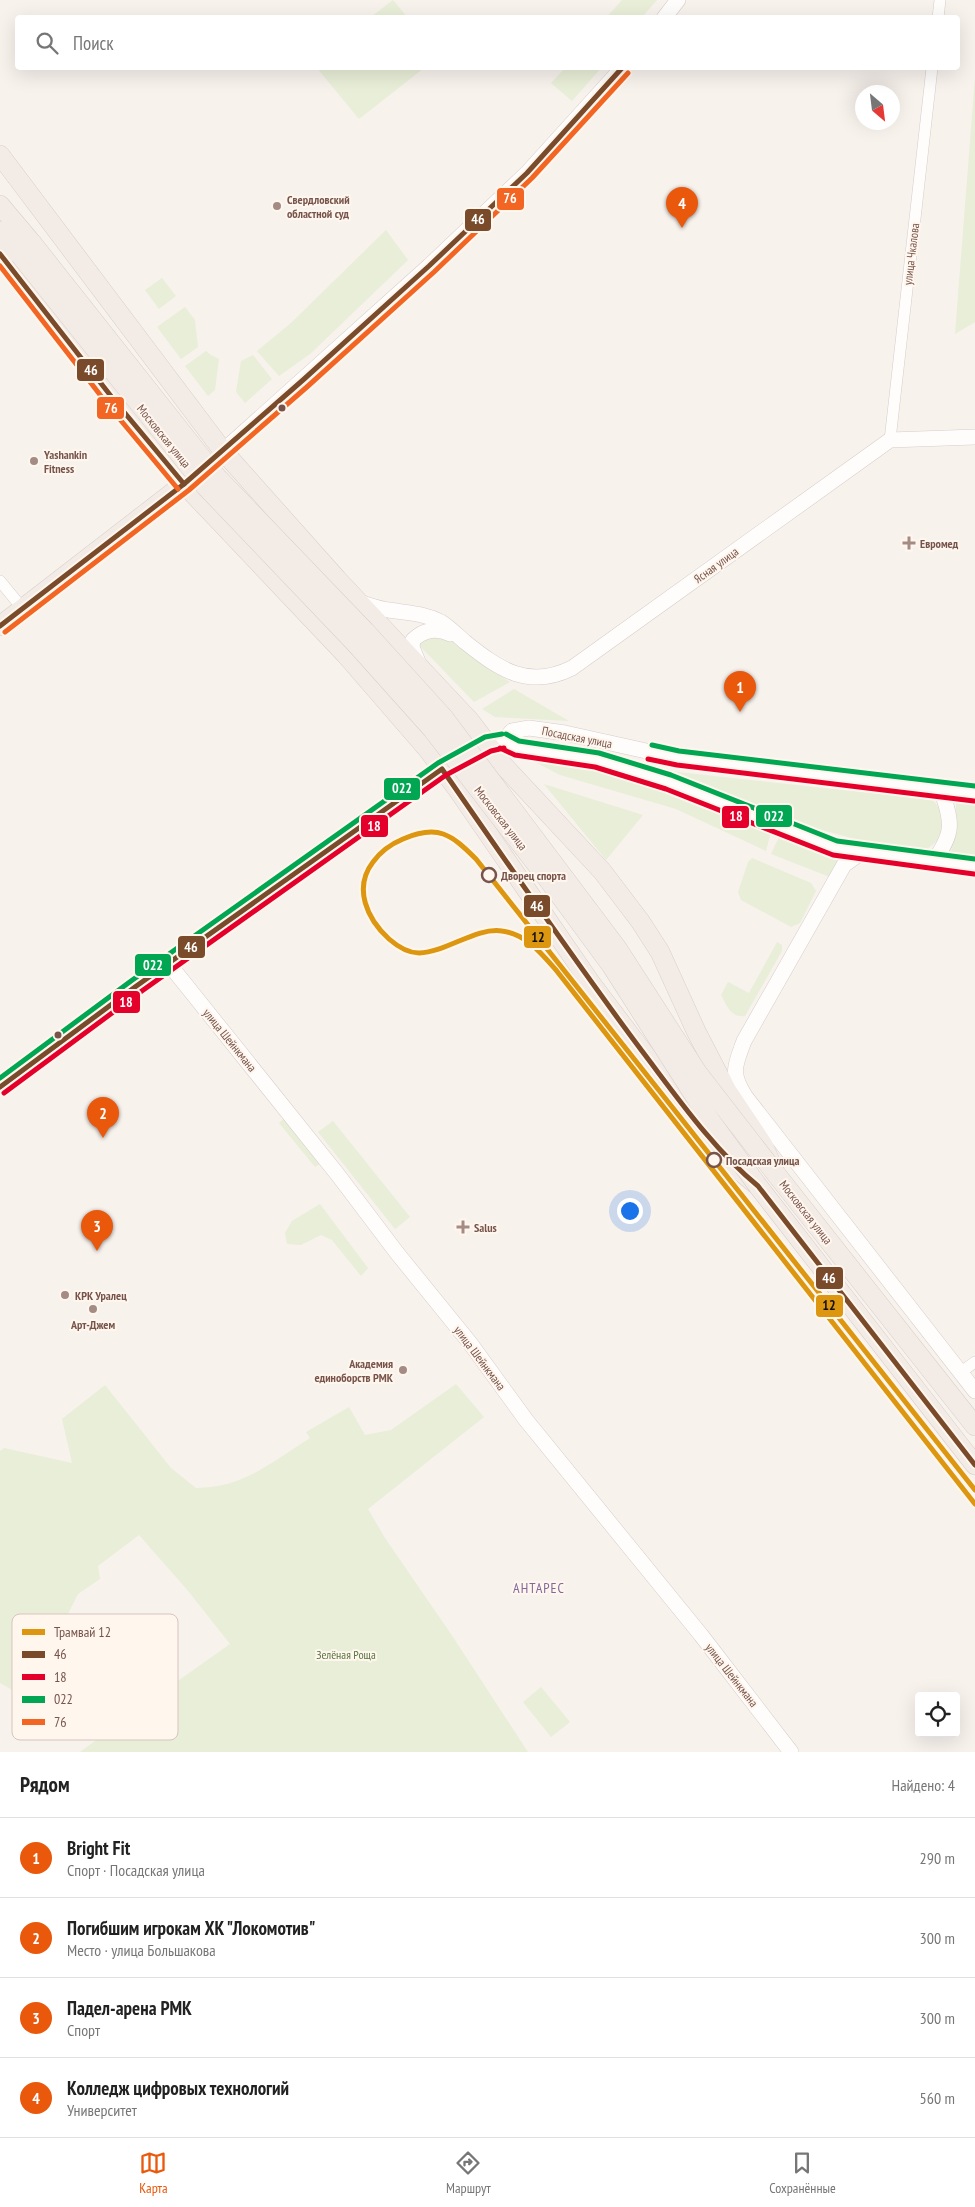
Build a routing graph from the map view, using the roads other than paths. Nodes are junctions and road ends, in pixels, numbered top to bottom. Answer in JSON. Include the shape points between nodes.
{"nodes":[{"id":1,"x":678,"y":0,"type":"edge"},
{"id":2,"x":940,"y":0,"type":"edge"},
{"id":3,"x":666,"y":15,"type":"edge"},
{"id":4,"x":938,"y":15,"type":"edge"},
{"id":5,"x":620,"y":70,"type":"edge"},
{"id":6,"x":932,"y":70,"type":"edge"},
{"id":7,"x":0,"y":155,"type":"edge"},
{"id":8,"x":0,"y":205,"type":"edge"},
{"id":9,"x":0,"y":231,"type":"edge"},
{"id":10,"x":26,"y":249,"type":"junction"},
{"id":11,"x":0,"y":254,"type":"edge"},
{"id":12,"x":975,"y":437,"type":"edge"},
{"id":13,"x":890,"y":440,"type":"junction"},
{"id":14,"x":223,"y":451,"type":"junction"},
{"id":15,"x":184,"y":484,"type":"junction"},
{"id":16,"x":0,"y":581,"type":"edge"},
{"id":17,"x":359,"y":602,"type":"junction"},
{"id":18,"x":23,"y":609,"type":"junction"},
{"id":19,"x":0,"y":626,"type":"edge"},
{"id":20,"x":463,"y":641,"type":"junction"},
{"id":21,"x":423,"y":670,"type":"junction"},
{"id":22,"x":495,"y":743,"type":"junction"},
{"id":23,"x":442,"y":769,"type":"junction"},
{"id":24,"x":941,"y":790,"type":"junction"},
{"id":25,"x":975,"y":794,"type":"edge"},
{"id":26,"x":862,"y":852,"type":"junction"},
{"id":27,"x":933,"y":862,"type":"junction"},
{"id":28,"x":975,"y":867,"type":"edge"},
{"id":29,"x":169,"y":964,"type":"junction"},
{"id":30,"x":0,"y":1087,"type":"edge"},
{"id":31,"x":776,"y":1174,"type":"junction"},
{"id":32,"x":758,"y":1186,"type":"junction"},
{"id":33,"x":975,"y":1362,"type":"edge"},
{"id":34,"x":960,"y":1372,"type":"junction"},
{"id":35,"x":975,"y":1391,"type":"edge"},
{"id":36,"x":975,"y":1426,"type":"edge"},
{"id":37,"x":975,"y":1465,"type":"edge"},
{"id":38,"x":791,"y":1752,"type":"edge"}],
"edges":[{"from":1,"to":3,"type":"street"},
{"from":2,"to":4,"type":"street"},
{"from":5,"to":14,"type":"street","via":[[528,173]]},
{"from":6,"to":13,"type":"street","name":"улица Чкалова"},
{"from":7,"to":14,"type":"main road"},
{"from":8,"to":10,"type":"main road","name":"Московская улица"},
{"from":9,"to":10,"type":"main road","name":"Московская улица"},
{"from":10,"to":31,"type":"main road","name":"Московская улица","bridge":true,"via":[[217,477],[444,718],[617,948],[697,1072]]},
{"from":10,"to":32,"type":"main road","name":"Московская улица","bridge":true,"via":[[206,487],[355,643],[443,744],[611,965],[710,1120]]},
{"from":11,"to":15,"type":"main road","name":"Московская улица"},
{"from":12,"to":13,"type":"street"},
{"from":13,"to":20,"type":"street","name":"Ясная улица","via":[[559,675],[536,678],[511,673]]},
{"from":14,"to":15,"type":"main road"},
{"from":14,"to":17,"type":"main road"},
{"from":15,"to":18,"type":"main road"},
{"from":15,"to":23,"type":"main road","name":"Московская улица","via":[[346,655]]},
{"from":16,"to":18,"type":"street"},
{"from":17,"to":20,"type":"street","via":[[386,610],[420,614],[440,622]]},
{"from":17,"to":21,"type":"main road"},
{"from":18,"to":19,"type":"main road"},
{"from":20,"to":21,"type":"street","via":[[445,631],[428,630],[418,635],[412,647]]},
{"from":21,"to":22,"type":"main road"},
{"from":22,"to":23,"type":"street"},
{"from":22,"to":24,"type":"street","name":"Посадская улица","via":[[512,731],[529,728],[678,758]]},
{"from":22,"to":26,"type":"street","name":"Посадская улица","via":[[598,760],[678,786],[835,848]]},
{"from":22,"to":31,"type":"main road","bridge":true,"via":[[540,807],[602,871],[640,921],[660,952],[727,1091],[763,1145]]},
{"from":23,"to":29,"type":"street"},
{"from":23,"to":32,"type":"main road","name":"Московская улица","bridge":true,"via":[[590,982],[736,1168]]},
{"from":24,"to":25,"type":"street","name":"Посадская улица"},
{"from":24,"to":27,"type":"street","via":[[950,829],[946,845]]},
{"from":26,"to":27,"type":"street","name":"Посадская улица"},
{"from":26,"to":34,"type":"street","name":"Московская улица","via":[[844,865],[744,1042],[735,1066],[735,1078],[745,1096]]},
{"from":27,"to":28,"type":"street","name":"Посадская улица"},
{"from":29,"to":30,"type":"street"},
{"from":29,"to":38,"type":"street","name":"улица Шейнкмана"},
{"from":31,"to":36,"type":"main road","name":"Московская улица"},
{"from":32,"to":37,"type":"main road","name":"Московская улица"},
{"from":33,"to":34,"type":"street"},
{"from":34,"to":35,"type":"street","name":"Московская улица"}]}
